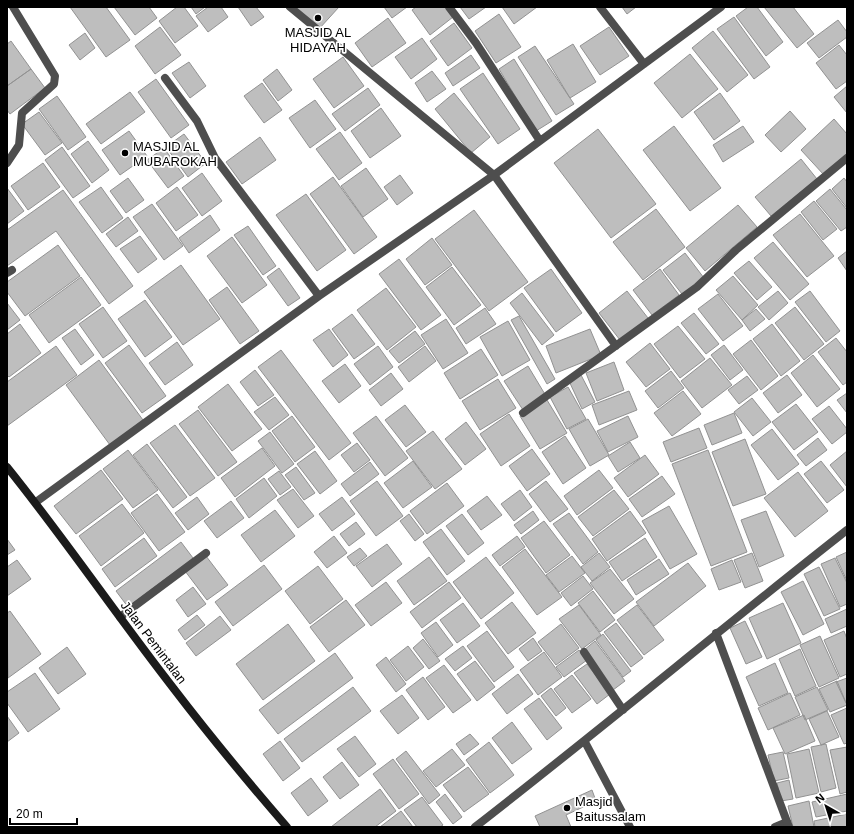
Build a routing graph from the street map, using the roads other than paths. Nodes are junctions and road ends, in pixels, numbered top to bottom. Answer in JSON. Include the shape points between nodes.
{"nodes":[{"id":1,"x":13,"y":7,"type":"edge"},
{"id":2,"x":290,"y":7,"type":"edge"},
{"id":3,"x":449,"y":7,"type":"edge"},
{"id":4,"x":600,"y":7,"type":"edge"},
{"id":5,"x":721,"y":7,"type":"edge"},
{"id":6,"x":644,"y":64,"type":"junction"},
{"id":7,"x":165,"y":78,"type":"dead end"},
{"id":8,"x":540,"y":141,"type":"junction"},
{"id":9,"x":847,"y":158,"type":"edge"},
{"id":10,"x":7,"y":163,"type":"edge"},
{"id":11,"x":494,"y":175,"type":"junction"},
{"id":12,"x":319,"y":296,"type":"junction"},
{"id":13,"x":616,"y":346,"type":"junction"},
{"id":14,"x":523,"y":413,"type":"dead end"},
{"id":15,"x":7,"y":467,"type":"edge"},
{"id":16,"x":36,"y":502,"type":"junction"},
{"id":17,"x":847,"y":530,"type":"edge"},
{"id":18,"x":206,"y":553,"type":"dead end"},
{"id":19,"x":120,"y":617,"type":"junction"},
{"id":20,"x":716,"y":633,"type":"junction"},
{"id":21,"x":584,"y":652,"type":"dead end"},
{"id":22,"x":623,"y":710,"type":"junction"},
{"id":23,"x":585,"y":742,"type":"junction"},
{"id":24,"x":788,"y":824,"type":"edge"},
{"id":25,"x":287,"y":827,"type":"edge"},
{"id":26,"x":475,"y":827,"type":"edge"},
{"id":27,"x":630,"y":827,"type":"edge"},
{"id":28,"x":775,"y":827,"type":"edge"}],
"edges":[{"from":1,"to":10,"type":"street","via":[[55,76],[54,84],[22,113],[19,145]]},
{"from":2,"to":11,"type":"street"},
{"from":3,"to":8,"type":"street","via":[[476,43]]},
{"from":4,"to":6,"type":"street"},
{"from":5,"to":6,"type":"street"},
{"from":6,"to":8,"type":"street"},
{"from":7,"to":12,"type":"street","via":[[197,121],[215,158]]},
{"from":8,"to":11,"type":"street"},
{"from":9,"to":13,"type":"street","via":[[697,286]]},
{"from":11,"to":12,"type":"street"},
{"from":11,"to":13,"type":"street"},
{"from":12,"to":16,"type":"street"},
{"from":13,"to":14,"type":"street"},
{"from":15,"to":16,"type":"main road","name":"Jalan Pemintalan"},
{"from":16,"to":19,"type":"main road","name":"Jalan Pemintalan"},
{"from":17,"to":20,"type":"street"},
{"from":18,"to":19,"type":"street"},
{"from":19,"to":25,"type":"main road","name":"Jalan Pemintalan","via":[[173,689]]},
{"from":20,"to":22,"type":"street"},
{"from":20,"to":24,"type":"street"},
{"from":21,"to":22,"type":"street"},
{"from":22,"to":23,"type":"street"},
{"from":23,"to":26,"type":"street"},
{"from":23,"to":27,"type":"street"},
{"from":24,"to":28,"type":"street"}]}
